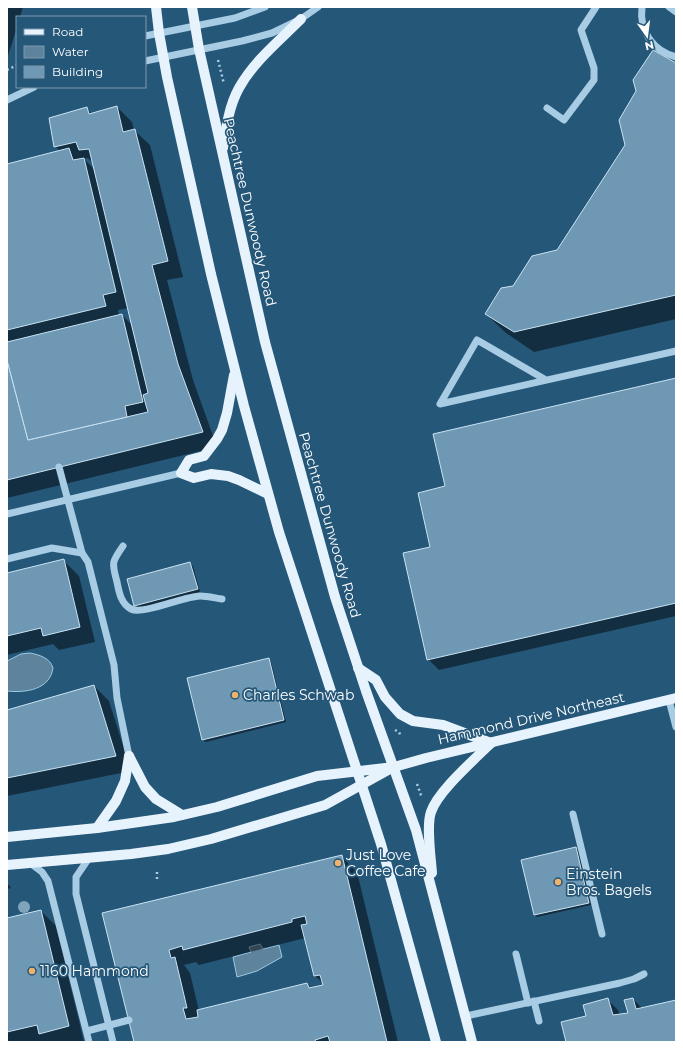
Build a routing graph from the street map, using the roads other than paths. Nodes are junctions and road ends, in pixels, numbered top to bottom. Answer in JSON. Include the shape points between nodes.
{"nodes":[{"id":1,"x":156,"y":7,"type":"edge"},
{"id":2,"x":192,"y":7,"type":"edge"},
{"id":3,"x":265,"y":7,"type":"edge"},
{"id":4,"x":318,"y":7,"type":"edge"},
{"id":5,"x":596,"y":7,"type":"edge"},
{"id":6,"x":642,"y":7,"type":"edge"},
{"id":7,"x":669,"y":7,"type":"edge"},
{"id":8,"x":676,"y":12,"type":"edge"},
{"id":9,"x":301,"y":20,"type":"junction"},
{"id":10,"x":196,"y":27,"type":"junction"},
{"id":11,"x":159,"y":33,"type":"junction"},
{"id":12,"x":146,"y":36,"type":"edge"},
{"id":13,"x":199,"y":49,"type":"junction"},
{"id":14,"x":163,"y":56,"type":"junction"},
{"id":15,"x":676,"y":57,"type":"edge"},
{"id":16,"x":146,"y":61,"type":"edge"},
{"id":17,"x":33,"y":88,"type":"edge"},
{"id":18,"x":7,"y":100,"type":"edge"},
{"id":19,"x":546,"y":108,"type":"dead end"},
{"id":20,"x":222,"y":152,"type":"junction"},
{"id":21,"x":676,"y":351,"type":"edge"},
{"id":22,"x":235,"y":371,"type":"junction"},
{"id":23,"x":546,"y":380,"type":"junction"},
{"id":24,"x":59,"y":467,"type":"dead end"},
{"id":25,"x":181,"y":473,"type":"junction"},
{"id":26,"x":268,"y":494,"type":"junction"},
{"id":27,"x":67,"y":500,"type":"junction"},
{"id":28,"x":7,"y":514,"type":"edge"},
{"id":29,"x":123,"y":546,"type":"dead end"},
{"id":30,"x":82,"y":553,"type":"junction"},
{"id":31,"x":7,"y":559,"type":"edge"},
{"id":32,"x":222,"y":599,"type":"dead end"},
{"id":33,"x":358,"y":668,"type":"junction"},
{"id":34,"x":673,"y":699,"type":"edge"},
{"id":35,"x":676,"y":727,"type":"edge"},
{"id":36,"x":491,"y":742,"type":"junction"},
{"id":37,"x":129,"y":756,"type":"junction"},
{"id":38,"x":394,"y":767,"type":"junction"},
{"id":39,"x":357,"y":771,"type":"junction"},
{"id":40,"x":362,"y":785,"type":"junction"},
{"id":41,"x":573,"y":814,"type":"dead end"},
{"id":42,"x":182,"y":815,"type":"junction"},
{"id":43,"x":97,"y":828,"type":"junction"},
{"id":44,"x":7,"y":836,"type":"edge"},
{"id":45,"x":89,"y":858,"type":"junction"},
{"id":46,"x":30,"y":863,"type":"junction"},
{"id":47,"x":7,"y":865,"type":"edge"},
{"id":48,"x":433,"y":895,"type":"junction"},
{"id":49,"x":602,"y":934,"type":"dead end"},
{"id":50,"x":516,"y":954,"type":"dead end"},
{"id":51,"x":644,"y":974,"type":"dead end"},
{"id":52,"x":531,"y":1002,"type":"junction"},
{"id":53,"x":466,"y":1016,"type":"junction"},
{"id":54,"x":129,"y":1020,"type":"dead end"},
{"id":55,"x":539,"y":1021,"type":"dead end"},
{"id":56,"x":108,"y":1025,"type":"junction"},
{"id":57,"x":87,"y":1031,"type":"junction"},
{"id":58,"x":90,"y":1042,"type":"edge"},
{"id":59,"x":113,"y":1042,"type":"edge"},
{"id":60,"x":436,"y":1042,"type":"edge"},
{"id":61,"x":472,"y":1042,"type":"edge"}],
"edges":[{"from":1,"to":11,"type":"main road"},
{"from":2,"to":10,"type":"main road","name":"Peachtree Dunwoody Road"},
{"from":3,"to":10,"type":"street","via":[[235,18]]},
{"from":4,"to":9,"type":"street"},
{"from":5,"to":19,"type":"street","via":[[581,30],[594,68],[594,80],[564,120]]},
{"from":6,"to":15,"type":"street","via":[[645,32],[651,42],[659,50]]},
{"from":7,"to":8,"type":"street"},
{"from":9,"to":13,"type":"street","via":[[272,33]]},
{"from":9,"to":20,"type":"main road","via":[[258,61],[239,88],[228,118]]},
{"from":10,"to":11,"type":"street"},
{"from":10,"to":13,"type":"main road","name":"Peachtree Dunwoody Road"},
{"from":11,"to":12,"type":"street"},
{"from":11,"to":14,"type":"main road"},
{"from":13,"to":14,"type":"street"},
{"from":13,"to":20,"type":"main road","name":"Peachtree Dunwoody Road"},
{"from":14,"to":16,"type":"street"},
{"from":14,"to":22,"type":"main road"},
{"from":17,"to":18,"type":"street"},
{"from":20,"to":33,"type":"main road","name":"Peachtree Dunwoody Road","via":[[265,342],[335,597]]},
{"from":21,"to":23,"type":"street"},
{"from":22,"to":25,"type":"main road","via":[[220,435],[204,456],[189,460]]},
{"from":22,"to":26,"type":"main road"},
{"from":23,"to":23,"type":"street","via":[[448,402],[440,404],[478,340]]},
{"from":24,"to":27,"type":"street"},
{"from":25,"to":26,"type":"main road","via":[[194,478],[211,474],[228,476]]},
{"from":25,"to":27,"type":"street"},
{"from":26,"to":39,"type":"main road"},
{"from":27,"to":28,"type":"street"},
{"from":27,"to":30,"type":"street"},
{"from":29,"to":32,"type":"street","via":[[114,558],[113,564],[120,598],[130,609],[152,608],[199,596]]},
{"from":30,"to":31,"type":"street","via":[[52,548]]},
{"from":30,"to":37,"type":"street","via":[[88,562],[106,628]]},
{"from":33,"to":36,"type":"main road","via":[[376,680],[384,697],[400,714],[412,721],[443,725]]},
{"from":33,"to":38,"type":"main road","name":"Peachtree Dunwoody Road"},
{"from":34,"to":35,"type":"street"},
{"from":34,"to":36,"type":"main road","name":"Hammond Drive Northeast"},
{"from":36,"to":38,"type":"main road","name":"Hammond Drive Northeast"},
{"from":36,"to":48,"type":"main road","via":[[437,799],[430,813]]},
{"from":37,"to":42,"type":"main road","via":[[145,787],[156,799]]},
{"from":37,"to":43,"type":"main road","via":[[125,781],[116,802]]},
{"from":38,"to":39,"type":"main road","name":"Hammond Drive Northeast"},
{"from":38,"to":40,"type":"main road","name":"Hammond Drive Northeast"},
{"from":38,"to":48,"type":"main road","name":"Peachtree Dunwoody Road","via":[[416,830]]},
{"from":39,"to":40,"type":"main road"},
{"from":39,"to":42,"type":"main road","name":"Hammond Drive Northeast","via":[[317,776],[218,807]]},
{"from":40,"to":45,"type":"main road","name":"Hammond Drive Northeast","via":[[325,805],[225,836],[168,849]]},
{"from":40,"to":60,"type":"main road"},
{"from":41,"to":49,"type":"street"},
{"from":42,"to":43,"type":"main road","name":"Hammond Drive Northeast"},
{"from":43,"to":44,"type":"main road","name":"Hammond Drive Northeast"},
{"from":45,"to":46,"type":"main road","name":"Hammond Drive Northeast"},
{"from":45,"to":56,"type":"street","via":[[76,877],[76,894]]},
{"from":46,"to":47,"type":"main road","name":"Hammond Drive Northeast"},
{"from":46,"to":57,"type":"street","via":[[42,872],[48,881]]},
{"from":48,"to":53,"type":"main road","name":"Peachtree Dunwoody Road"},
{"from":50,"to":52,"type":"street"},
{"from":51,"to":52,"type":"street","via":[[620,983]]},
{"from":52,"to":53,"type":"street"},
{"from":52,"to":55,"type":"street"},
{"from":53,"to":61,"type":"main road","name":"Peachtree Dunwoody Road"},
{"from":54,"to":56,"type":"street"},
{"from":56,"to":57,"type":"street"},
{"from":56,"to":59,"type":"street"},
{"from":57,"to":58,"type":"street"}]}
